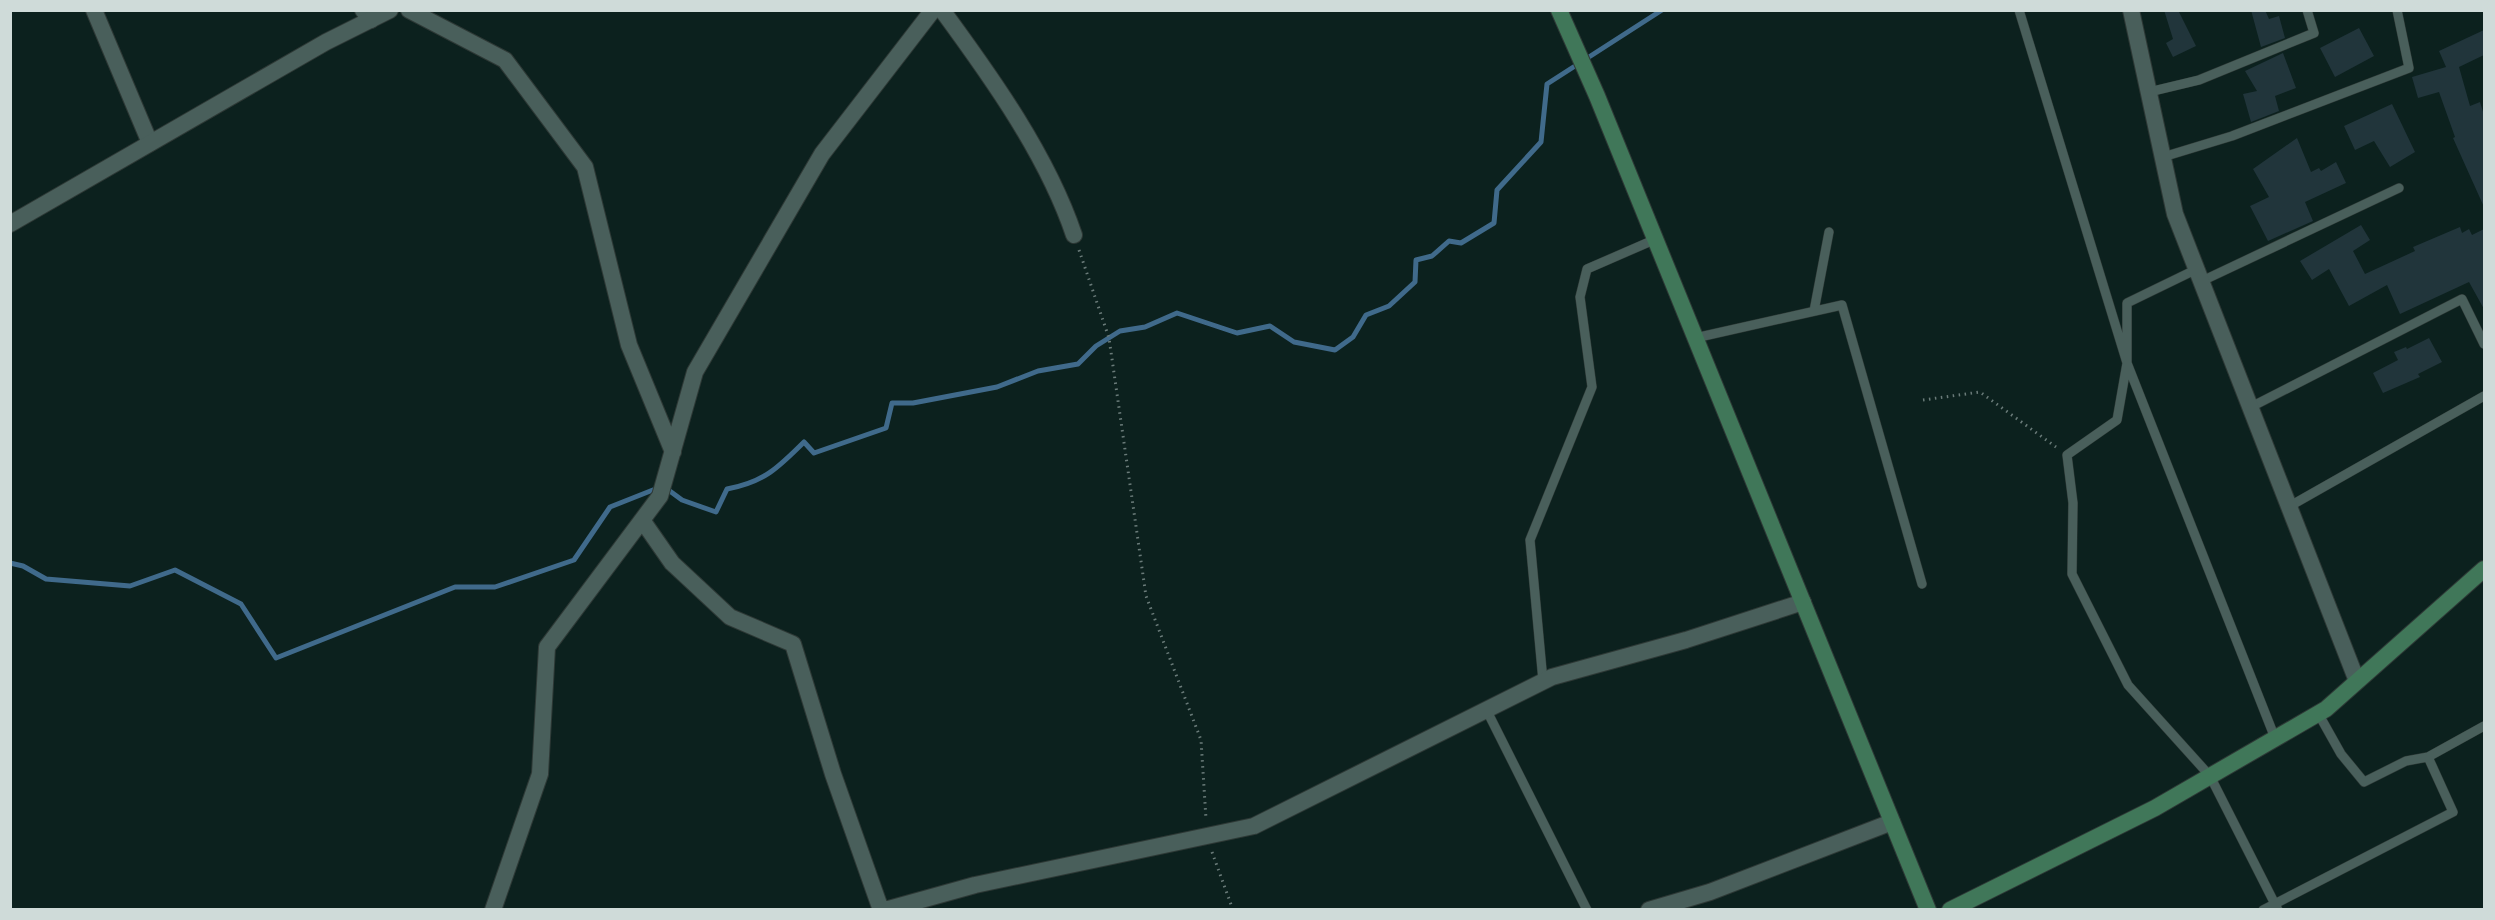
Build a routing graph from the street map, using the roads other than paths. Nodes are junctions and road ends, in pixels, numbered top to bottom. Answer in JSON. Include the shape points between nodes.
{"nodes":[{"id":1,"x":94,"y":10,"type":"edge"},
{"id":2,"x":390,"y":10,"type":"edge"},
{"id":3,"x":409,"y":10,"type":"edge"},
{"id":4,"x":933,"y":10,"type":"edge"},
{"id":5,"x":942,"y":10,"type":"edge"},
{"id":6,"x":1559,"y":10,"type":"edge"},
{"id":7,"x":2019,"y":10,"type":"edge"},
{"id":8,"x":2131,"y":10,"type":"edge"},
{"id":9,"x":2307,"y":10,"type":"edge"},
{"id":10,"x":2397,"y":10,"type":"edge"},
{"id":11,"x":367,"y":15,"type":"edge"},
{"id":12,"x":2149,"y":92,"type":"junction"},
{"id":13,"x":150,"y":143,"type":"junction"},
{"id":14,"x":2163,"y":157,"type":"junction"},
{"id":15,"x":2400,"y":188,"type":"dead end"},
{"id":16,"x":10,"y":224,"type":"edge"},
{"id":17,"x":1829,"y":232,"type":"dead end"},
{"id":18,"x":1074,"y":235,"type":"road end"},
{"id":19,"x":1656,"y":239,"type":"junction"},
{"id":20,"x":2200,"y":275,"type":"junction"},
{"id":21,"x":1814,"y":311,"type":"junction"},
{"id":22,"x":1695,"y":338,"type":"junction"},
{"id":23,"x":2484,"y":344,"type":"edge"},
{"id":24,"x":2127,"y":363,"type":"junction"},
{"id":25,"x":2484,"y":396,"type":"edge"},
{"id":26,"x":2251,"y":407,"type":"junction"},
{"id":27,"x":673,"y":452,"type":"junction"},
{"id":28,"x":2290,"y":506,"type":"junction"},
{"id":29,"x":642,"y":520,"type":"junction"},
{"id":30,"x":2484,"y":569,"type":"edge"},
{"id":31,"x":1922,"y":584,"type":"dead end"},
{"id":32,"x":1803,"y":602,"type":"junction"},
{"id":33,"x":1543,"y":681,"type":"junction"},
{"id":34,"x":2357,"y":681,"type":"junction"},
{"id":35,"x":1486,"y":709,"type":"junction"},
{"id":36,"x":2318,"y":713,"type":"junction"},
{"id":37,"x":2484,"y":726,"type":"edge"},
{"id":38,"x":2275,"y":738,"type":"junction"},
{"id":39,"x":2428,"y":757,"type":"junction"},
{"id":40,"x":2210,"y":776,"type":"junction"},
{"id":41,"x":1892,"y":822,"type":"junction"},
{"id":42,"x":2276,"y":907,"type":"edge"},
{"id":43,"x":493,"y":909,"type":"edge"},
{"id":44,"x":883,"y":909,"type":"edge"},
{"id":45,"x":1587,"y":909,"type":"edge"},
{"id":46,"x":1649,"y":909,"type":"edge"},
{"id":47,"x":1928,"y":909,"type":"edge"},
{"id":48,"x":1950,"y":909,"type":"edge"},
{"id":49,"x":2263,"y":909,"type":"edge"}],
"edges":[{"from":1,"to":13,"type":"street"},
{"from":2,"to":11,"type":"street"},
{"from":3,"to":27,"type":"street","via":[[504,60],[585,167],[629,345]]},
{"from":4,"to":27,"type":"street","via":[[822,154],[695,372]]},
{"from":5,"to":18,"type":"street","via":[[997,85],[1064,204]]},
{"from":6,"to":19,"type":"main road"},
{"from":7,"to":24,"type":"lane"},
{"from":8,"to":12,"type":"street"},
{"from":9,"to":12,"type":"lane","via":[[2314,33],[2199,80]]},
{"from":10,"to":14,"type":"lane","via":[[2409,68],[2232,136]]},
{"from":11,"to":13,"type":"street"},
{"from":12,"to":14,"type":"street"},
{"from":13,"to":16,"type":"street"},
{"from":14,"to":20,"type":"street","via":[[2175,214]]},
{"from":15,"to":20,"type":"lane"},
{"from":17,"to":21,"type":"lane"},
{"from":19,"to":22,"type":"main road"},
{"from":19,"to":33,"type":"lane","via":[[1587,270],[1580,297],[1592,387],[1530,540]]},
{"from":20,"to":24,"type":"lane","via":[[2127,303]]},
{"from":20,"to":26,"type":"street"},
{"from":21,"to":22,"type":"lane"},
{"from":21,"to":31,"type":"lane","via":[[1842,305]]},
{"from":22,"to":32,"type":"main road"},
{"from":23,"to":26,"type":"lane","via":[[2462,299]]},
{"from":24,"to":38,"type":"lane"},
{"from":24,"to":40,"type":"lane","via":[[2117,420],[2067,455],[2073,503],[2072,574],[2128,685]]},
{"from":25,"to":28,"type":"lane"},
{"from":26,"to":28,"type":"street"},
{"from":27,"to":29,"type":"street","via":[[660,496]]},
{"from":28,"to":34,"type":"street"},
{"from":29,"to":43,"type":"street","via":[[547,647],[540,774]]},
{"from":29,"to":44,"type":"street","via":[[672,563],[730,617],[793,644],[832,774]]},
{"from":30,"to":34,"type":"main road"},
{"from":32,"to":33,"type":"street"},
{"from":32,"to":41,"type":"main road"},
{"from":33,"to":35,"type":"street"},
{"from":34,"to":36,"type":"main road"},
{"from":35,"to":44,"type":"street","via":[[1254,826],[975,885]]},
{"from":35,"to":45,"type":"lane"},
{"from":36,"to":38,"type":"main road"},
{"from":36,"to":39,"type":"lane","via":[[2341,754],[2364,782],[2406,761]]},
{"from":37,"to":39,"type":"lane"},
{"from":38,"to":40,"type":"main road"},
{"from":39,"to":42,"type":"lane","via":[[2453,812]]},
{"from":40,"to":42,"type":"lane"},
{"from":40,"to":48,"type":"main road"},
{"from":41,"to":46,"type":"street","via":[[1710,892]]},
{"from":41,"to":47,"type":"main road"},
{"from":42,"to":49,"type":"lane"}]}
